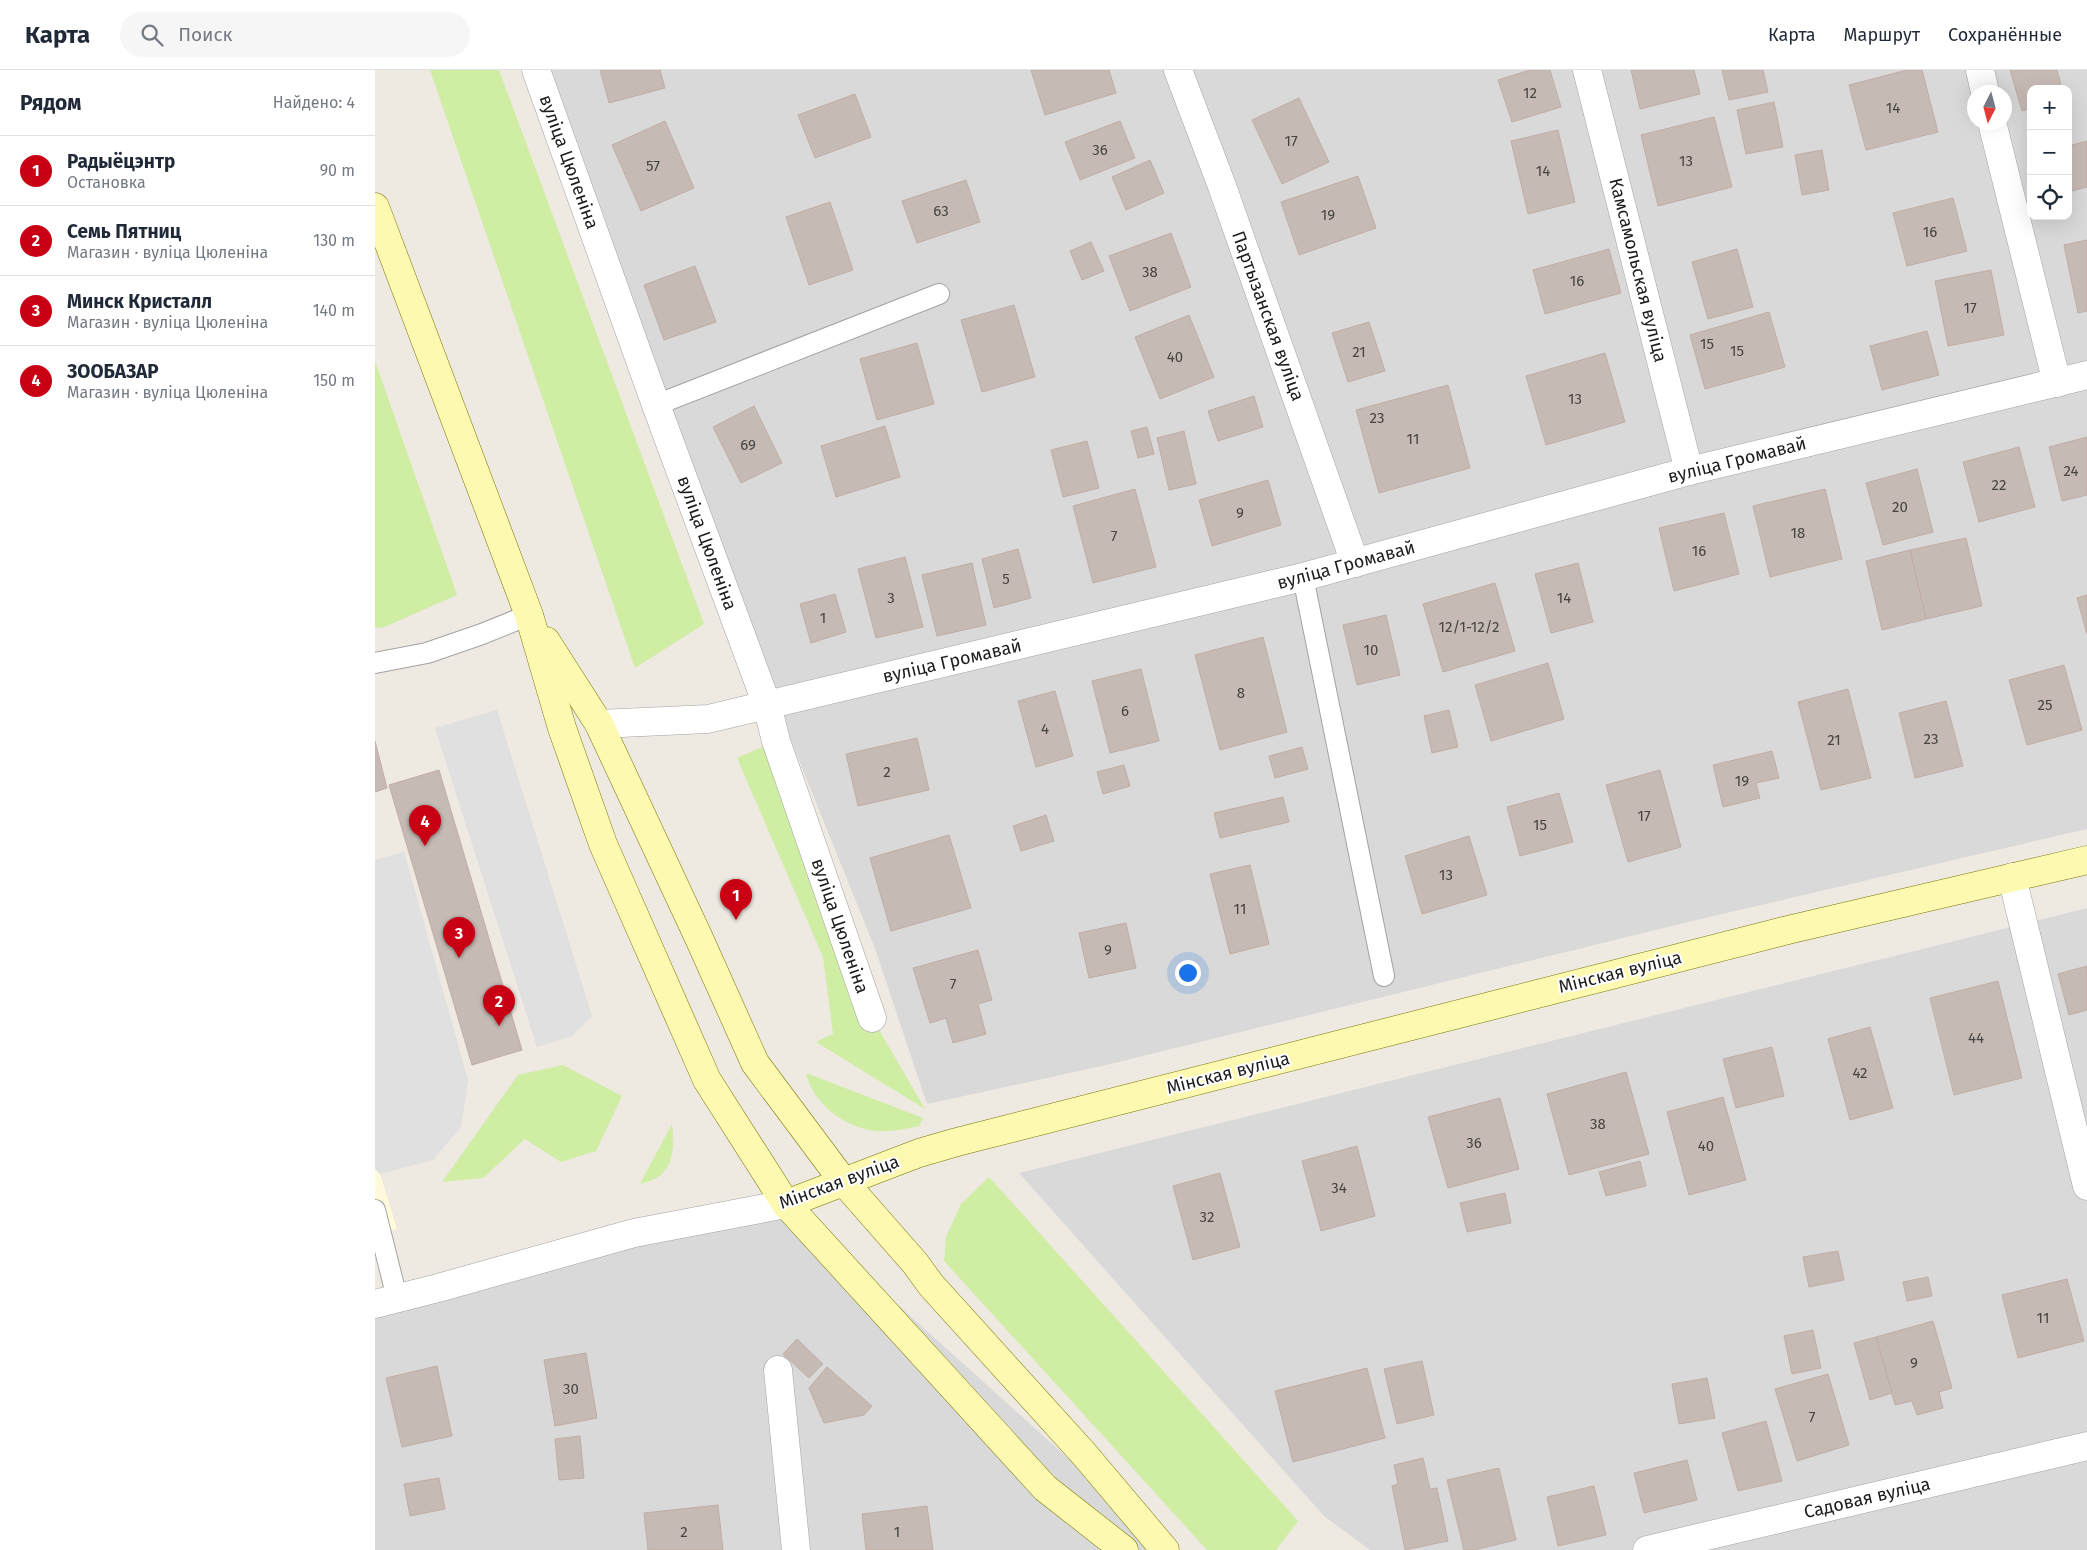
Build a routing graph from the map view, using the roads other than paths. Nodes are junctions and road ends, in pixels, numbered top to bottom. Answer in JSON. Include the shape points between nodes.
{"nodes":[{"id":1,"x":536,"y":70,"type":"edge"},
{"id":2,"x":1178,"y":70,"type":"edge"},
{"id":3,"x":1587,"y":70,"type":"edge"},
{"id":4,"x":1979,"y":70,"type":"edge"},
{"id":5,"x":1983,"y":85,"type":"edge"},
{"id":6,"x":1995,"y":130,"type":"edge"},
{"id":7,"x":375,"y":207,"type":"edge"},
{"id":8,"x":939,"y":294,"type":"dead end"},
{"id":9,"x":2087,"y":375,"type":"edge"},
{"id":10,"x":2057,"y":383,"type":"junction"},
{"id":11,"x":656,"y":405,"type":"junction"},
{"id":12,"x":1689,"y":471,"type":"junction"},
{"id":13,"x":1355,"y":563,"type":"junction"},
{"id":14,"x":1303,"y":577,"type":"junction"},
{"id":15,"x":529,"y":615,"type":"junction"},
{"id":16,"x":375,"y":663,"type":"edge"},
{"id":17,"x":767,"y":705,"type":"junction"},
{"id":18,"x":599,"y":724,"type":"junction"},
{"id":19,"x":2087,"y":860,"type":"edge"},
{"id":20,"x":2013,"y":877,"type":"junction"},
{"id":21,"x":1384,"y":976,"type":"dead end"},
{"id":22,"x":872,"y":1018,"type":"dead end"},
{"id":23,"x":843,"y":1181,"type":"junction"},
{"id":24,"x":2087,"y":1186,"type":"edge"},
{"id":25,"x":786,"y":1204,"type":"junction"},
{"id":26,"x":375,"y":1210,"type":"edge"},
{"id":27,"x":386,"y":1301,"type":"edge"},
{"id":28,"x":778,"y":1370,"type":"dead end"},
{"id":29,"x":2087,"y":1446,"type":"edge"},
{"id":30,"x":796,"y":1550,"type":"edge"},
{"id":31,"x":1124,"y":1550,"type":"edge"},
{"id":32,"x":1165,"y":1550,"type":"edge"},
{"id":33,"x":1647,"y":1550,"type":"edge"}],
"edges":[{"from":1,"to":11,"type":"street","name":"вуліца Цюленіна"},
{"from":2,"to":13,"type":"street","name":"Партызанская вуліца"},
{"from":3,"to":12,"type":"street","name":"Камсамольская вуліца"},
{"from":4,"to":5,"type":"street"},
{"from":6,"to":10,"type":"street"},
{"from":7,"to":15,"type":"main road"},
{"from":8,"to":11,"type":"lane"},
{"from":9,"to":10,"type":"street","name":"вуліца Громавай"},
{"from":10,"to":12,"type":"street","name":"вуліца Громавай"},
{"from":11,"to":17,"type":"street","name":"вуліца Цюленіна"},
{"from":12,"to":13,"type":"street","name":"вуліца Громавай"},
{"from":13,"to":14,"type":"street","name":"вуліца Громавай"},
{"from":14,"to":17,"type":"street","name":"вуліца Громавай"},
{"from":14,"to":21,"type":"lane"},
{"from":15,"to":16,"type":"lane","via":[[427,653]]},
{"from":15,"to":18,"type":"main road"},
{"from":15,"to":25,"type":"main road","via":[[562,728],[603,844],[676,1012],[707,1080]]},
{"from":17,"to":18,"type":"street","name":"вуліца Громавай","via":[[708,719]]},
{"from":17,"to":22,"type":"street","name":"вуліца Цюленіна","via":[[776,741]]},
{"from":18,"to":23,"type":"main road","via":[[755,1063]]},
{"from":19,"to":20,"type":"main road","name":"Мінская вуліца"},
{"from":20,"to":23,"type":"main road","name":"Мінская вуліца","via":[[1783,931],[957,1142]]},
{"from":20,"to":24,"type":"street"},
{"from":23,"to":25,"type":"main road","name":"Мінская вуліца"},
{"from":23,"to":32,"type":"main road"},
{"from":25,"to":27,"type":"street","name":"Мінская вуліца","via":[[634,1233]]},
{"from":25,"to":31,"type":"main road","via":[[1045,1488]]},
{"from":26,"to":27,"type":"lane"},
{"from":28,"to":30,"type":"street"},
{"from":29,"to":33,"type":"street","name":"Садовая вуліца"}]}
